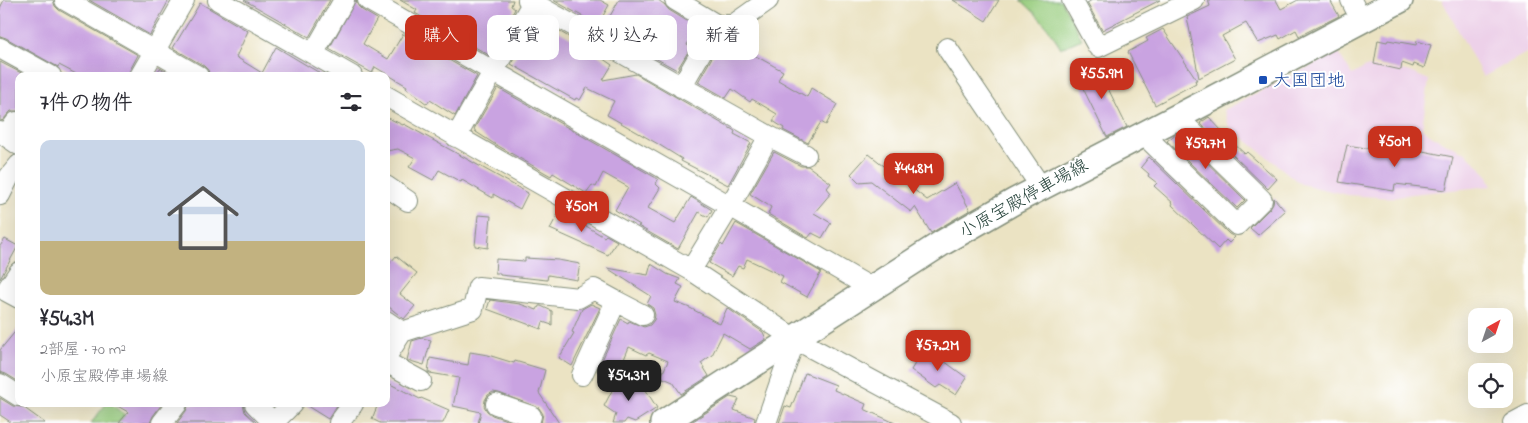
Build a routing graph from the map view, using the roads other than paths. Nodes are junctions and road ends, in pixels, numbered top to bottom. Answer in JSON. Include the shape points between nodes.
{"nodes":[{"id":1,"x":65,"y":0,"type":"edge"},
{"id":2,"x":184,"y":0,"type":"edge"},
{"id":3,"x":218,"y":0,"type":"edge"},
{"id":4,"x":344,"y":0,"type":"edge"},
{"id":5,"x":368,"y":0,"type":"edge"},
{"id":6,"x":768,"y":0,"type":"edge"},
{"id":7,"x":1072,"y":0,"type":"edge"},
{"id":8,"x":1194,"y":0,"type":"edge"},
{"id":9,"x":1400,"y":0,"type":"edge"},
{"id":10,"x":532,"y":1,"type":"edge"},
{"id":11,"x":679,"y":1,"type":"edge"},
{"id":12,"x":1356,"y":10,"type":"edge"},
{"id":13,"x":701,"y":15,"type":"edge"},
{"id":14,"x":747,"y":15,"type":"edge"},
{"id":15,"x":0,"y":48,"type":"edge"},
{"id":16,"x":947,"y":48,"type":"dead end"},
{"id":17,"x":154,"y":52,"type":"junction"},
{"id":18,"x":313,"y":54,"type":"junction"},
{"id":19,"x":697,"y":60,"type":"edge"},
{"id":20,"x":493,"y":71,"type":"junction"},
{"id":21,"x":44,"y":72,"type":"edge"},
{"id":22,"x":142,"y":72,"type":"edge"},
{"id":23,"x":191,"y":72,"type":"edge"},
{"id":24,"x":343,"y":72,"type":"edge"},
{"id":25,"x":681,"y":87,"type":"junction"},
{"id":26,"x":390,"y":98,"type":"edge"},
{"id":27,"x":1177,"y":118,"type":"junction"},
{"id":28,"x":1143,"y":134,"type":"junction"},
{"id":29,"x":769,"y":136,"type":"junction"},
{"id":30,"x":456,"y":137,"type":"junction"},
{"id":31,"x":806,"y":155,"type":"dead end"},
{"id":32,"x":15,"y":170,"type":"edge"},
{"id":33,"x":1041,"y":187,"type":"junction"},
{"id":34,"x":390,"y":189,"type":"edge"},
{"id":35,"x":0,"y":195,"type":"edge"},
{"id":36,"x":408,"y":201,"type":"dead end"},
{"id":37,"x":730,"y":206,"type":"junction"},
{"id":38,"x":691,"y":270,"type":"junction"},
{"id":39,"x":15,"y":281,"type":"edge"},
{"id":40,"x":871,"y":288,"type":"junction"},
{"id":41,"x":8,"y":296,"type":"edge"},
{"id":42,"x":616,"y":301,"type":"junction"},
{"id":43,"x":643,"y":316,"type":"dead end"},
{"id":44,"x":394,"y":327,"type":"edge"},
{"id":45,"x":794,"y":339,"type":"junction"},
{"id":46,"x":390,"y":342,"type":"edge"},
{"id":47,"x":390,"y":364,"type":"edge"},
{"id":48,"x":582,"y":375,"type":"dead end"},
{"id":49,"x":421,"y":381,"type":"dead end"},
{"id":50,"x":0,"y":384,"type":"edge"},
{"id":51,"x":15,"y":393,"type":"edge"},
{"id":52,"x":496,"y":404,"type":"dead end"},
{"id":53,"x":175,"y":407,"type":"edge"},
{"id":54,"x":261,"y":407,"type":"edge"},
{"id":55,"x":351,"y":407,"type":"edge"},
{"id":56,"x":1528,"y":415,"type":"edge"},
{"id":57,"x":283,"y":418,"type":"edge"},
{"id":58,"x":162,"y":423,"type":"edge"},
{"id":59,"x":339,"y":423,"type":"edge"},
{"id":60,"x":529,"y":423,"type":"edge"},
{"id":61,"x":662,"y":423,"type":"edge"},
{"id":62,"x":766,"y":423,"type":"edge"},
{"id":63,"x":951,"y":423,"type":"edge"},
{"id":64,"x":1513,"y":423,"type":"edge"}],
"edges":[{"from":1,"to":17,"type":"street"},
{"from":2,"to":17,"type":"street"},
{"from":3,"to":18,"type":"street"},
{"from":4,"to":18,"type":"street"},
{"from":5,"to":20,"type":"street"},
{"from":6,"to":14,"type":"street"},
{"from":7,"to":8,"type":"street","via":[[1098,47]]},
{"from":9,"to":12,"type":"main road","name":"小原宝殿停車場線"},
{"from":10,"to":20,"type":"street"},
{"from":10,"to":25,"type":"street"},
{"from":11,"to":13,"type":"street"},
{"from":12,"to":27,"type":"main road","name":"小原宝殿停車場線"},
{"from":15,"to":21,"type":"street"},
{"from":16,"to":33,"type":"street"},
{"from":17,"to":22,"type":"street"},
{"from":17,"to":23,"type":"street"},
{"from":18,"to":24,"type":"street"},
{"from":19,"to":25,"type":"street"},
{"from":20,"to":30,"type":"street"},
{"from":20,"to":37,"type":"street"},
{"from":25,"to":29,"type":"street"},
{"from":26,"to":30,"type":"street"},
{"from":27,"to":28,"type":"main road","name":"小原宝殿停車場線"},
{"from":27,"to":28,"type":"street","via":[[1262,200],[1237,225]]},
{"from":28,"to":33,"type":"main road","name":"小原宝殿停車場線"},
{"from":29,"to":31,"type":"street"},
{"from":29,"to":37,"type":"street"},
{"from":30,"to":38,"type":"street"},
{"from":32,"to":35,"type":"street"},
{"from":33,"to":40,"type":"main road","name":"小原宝殿停車場線"},
{"from":34,"to":36,"type":"street"},
{"from":37,"to":38,"type":"street"},
{"from":37,"to":40,"type":"street"},
{"from":38,"to":45,"type":"street"},
{"from":39,"to":41,"type":"street"},
{"from":40,"to":45,"type":"main road","name":"小原宝殿停車場線"},
{"from":42,"to":43,"type":"street"},
{"from":42,"to":44,"type":"street","via":[[594,289],[578,298],[478,287],[473,309]]},
{"from":42,"to":48,"type":"street"},
{"from":44,"to":46,"type":"street"},
{"from":45,"to":61,"type":"main road","name":"小原宝殿停車場線"},
{"from":45,"to":62,"type":"street"},
{"from":45,"to":63,"type":"street"},
{"from":47,"to":49,"type":"street"},
{"from":50,"to":51,"type":"street"},
{"from":52,"to":60,"type":"street","via":[[531,416]]},
{"from":53,"to":58,"type":"street"},
{"from":54,"to":57,"type":"street"},
{"from":55,"to":59,"type":"street"},
{"from":56,"to":64,"type":"street"}]}
